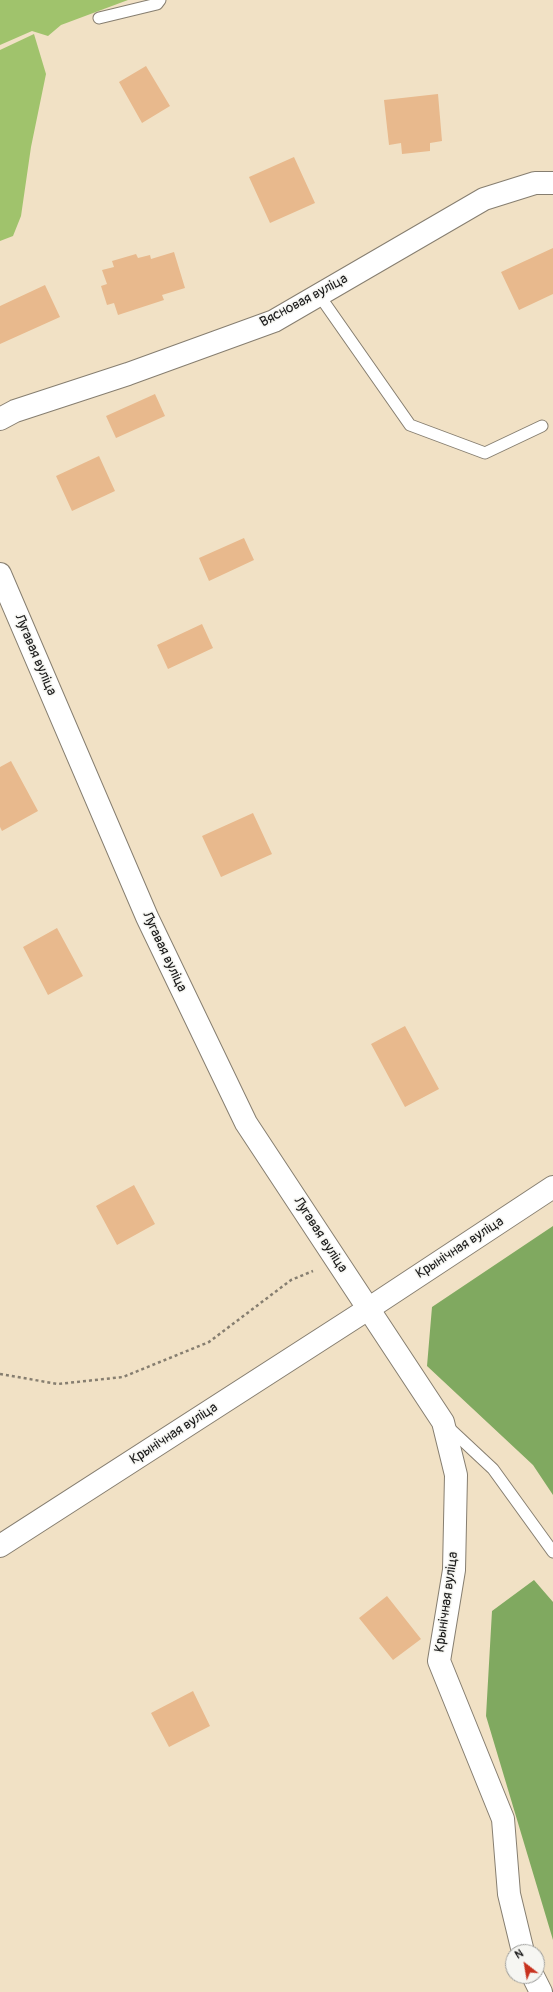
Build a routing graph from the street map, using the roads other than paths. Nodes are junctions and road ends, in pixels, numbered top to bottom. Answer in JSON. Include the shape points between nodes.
{"nodes":[{"id":1,"x":160,"y":0,"type":"edge"},
{"id":2,"x":99,"y":18,"type":"dead end"},
{"id":3,"x":553,"y":183,"type":"edge"},
{"id":4,"x":319,"y":295,"type":"junction"},
{"id":5,"x":0,"y":419,"type":"edge"},
{"id":6,"x":542,"y":426,"type":"dead end"},
{"id":7,"x":0,"y":574,"type":"edge"},
{"id":8,"x":553,"y":1187,"type":"edge"},
{"id":9,"x":368,"y":1309,"type":"junction"},
{"id":10,"x":443,"y":1422,"type":"junction"},
{"id":11,"x":0,"y":1546,"type":"edge"},
{"id":12,"x":553,"y":1552,"type":"edge"},
{"id":13,"x":521,"y":1944,"type":"edge"}],
"edges":[{"from":1,"to":2,"type":"lane","via":[[157,4]]},
{"from":3,"to":4,"type":"street","name":"Вясновая вуліца","via":[[535,183],[484,199]]},
{"from":4,"to":5,"type":"street","name":"Вясновая вуліца","via":[[274,321],[128,374],[15,411]]},
{"from":4,"to":6,"type":"lane","via":[[410,425],[485,453]]},
{"from":7,"to":9,"type":"street","name":"Лугавая вуліца","via":[[147,917],[246,1123]]},
{"from":8,"to":9,"type":"street","name":"Крынічная вуліца"},
{"from":9,"to":10,"type":"street","name":"Крынічная вуліца"},
{"from":9,"to":11,"type":"street","name":"Крынічная вуліца"},
{"from":10,"to":12,"type":"lane","via":[[493,1469]]},
{"from":10,"to":13,"type":"street","name":"Крынічная вуліца","via":[[456,1483],[454,1570],[439,1661],[503,1819],[509,1894]]}]}
